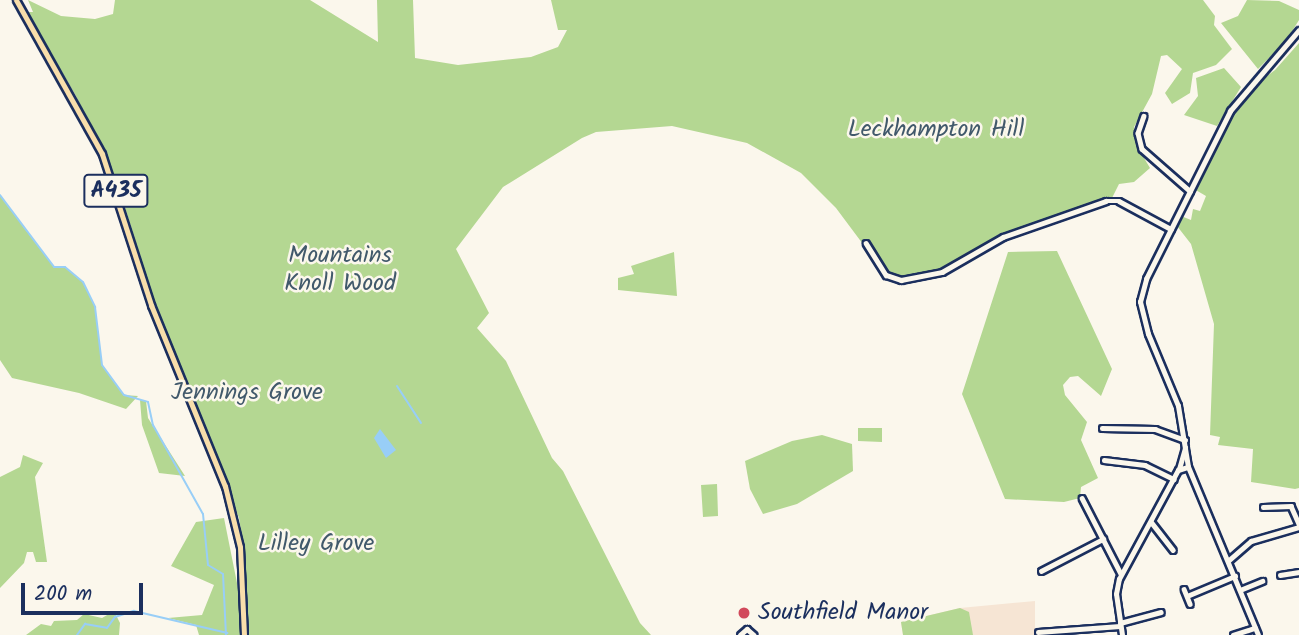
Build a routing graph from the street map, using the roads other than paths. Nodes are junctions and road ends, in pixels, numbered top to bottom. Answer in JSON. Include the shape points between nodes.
{"nodes":[{"id":1,"x":16,"y":0,"type":"edge"},
{"id":2,"x":1299,"y":30,"type":"edge"},
{"id":3,"x":1144,"y":116,"type":"dead end"},
{"id":4,"x":1190,"y":191,"type":"junction"},
{"id":5,"x":1171,"y":229,"type":"junction"},
{"id":6,"x":866,"y":243,"type":"dead end"},
{"id":7,"x":1102,"y":428,"type":"dead end"},
{"id":8,"x":1185,"y":443,"type":"junction"},
{"id":9,"x":1104,"y":460,"type":"dead end"},
{"id":10,"x":1188,"y":467,"type":"junction"},
{"id":11,"x":1178,"y":470,"type":"junction"},
{"id":12,"x":1174,"y":479,"type":"junction"},
{"id":13,"x":1082,"y":498,"type":"dead end"},
{"id":14,"x":1263,"y":507,"type":"dead end"},
{"id":15,"x":1152,"y":523,"type":"junction"},
{"id":16,"x":1299,"y":526,"type":"edge"},
{"id":17,"x":1103,"y":540,"type":"junction"},
{"id":18,"x":1173,"y":550,"type":"dead end"},
{"id":19,"x":1227,"y":561,"type":"junction"},
{"id":20,"x":1041,"y":571,"type":"dead end"},
{"id":21,"x":1299,"y":572,"type":"edge"},
{"id":22,"x":1121,"y":575,"type":"junction"},
{"id":23,"x":1280,"y":575,"type":"dead end"},
{"id":24,"x":1234,"y":576,"type":"junction"},
{"id":25,"x":1262,"y":582,"type":"dead end"},
{"id":26,"x":1184,"y":589,"type":"dead end"},
{"id":27,"x":1240,"y":590,"type":"junction"},
{"id":28,"x":1187,"y":596,"type":"junction"},
{"id":29,"x":1190,"y":604,"type":"dead end"},
{"id":30,"x":1161,"y":612,"type":"dead end"},
{"id":31,"x":1120,"y":624,"type":"junction"},
{"id":32,"x":1255,"y":628,"type":"junction"},
{"id":33,"x":1038,"y":632,"type":"dead end"},
{"id":34,"x":244,"y":635,"type":"edge"},
{"id":35,"x":740,"y":635,"type":"edge"},
{"id":36,"x":754,"y":635,"type":"edge"},
{"id":37,"x":1122,"y":635,"type":"edge"},
{"id":38,"x":1233,"y":635,"type":"edge"},
{"id":39,"x":1258,"y":635,"type":"edge"}],
"edges":[{"from":1,"to":34,"type":"main road","number":"A435","via":[[102,154],[151,305],[225,485],[240,547]]},
{"from":2,"to":4,"type":"street","via":[[1238,99]]},
{"from":3,"to":4,"type":"street","via":[[1138,133],[1142,149]]},
{"from":4,"to":5,"type":"street"},
{"from":5,"to":6,"type":"street","via":[[1119,201],[1106,201],[1003,237],[942,272],[901,280],[886,275]]},
{"from":5,"to":8,"type":"street","via":[[1144,283],[1140,307],[1175,394]]},
{"from":7,"to":8,"type":"street","via":[[1155,429]]},
{"from":8,"to":10,"type":"street"},
{"from":8,"to":11,"type":"street"},
{"from":9,"to":12,"type":"street","via":[[1145,465]]},
{"from":10,"to":11,"type":"street"},
{"from":10,"to":19,"type":"street"},
{"from":11,"to":12,"type":"street"},
{"from":12,"to":15,"type":"street"},
{"from":13,"to":17,"type":"street"},
{"from":14,"to":16,"type":"street","via":[[1295,509]]},
{"from":15,"to":18,"type":"street"},
{"from":15,"to":22,"type":"street"},
{"from":16,"to":19,"type":"street","via":[[1251,541]]},
{"from":17,"to":20,"type":"street"},
{"from":17,"to":22,"type":"street"},
{"from":19,"to":24,"type":"street"},
{"from":21,"to":23,"type":"street"},
{"from":22,"to":31,"type":"street","via":[[1116,594]]},
{"from":24,"to":27,"type":"street"},
{"from":24,"to":28,"type":"street"},
{"from":25,"to":27,"type":"street"},
{"from":26,"to":28,"type":"street"},
{"from":27,"to":32,"type":"street"},
{"from":28,"to":29,"type":"street"},
{"from":30,"to":31,"type":"street"},
{"from":31,"to":33,"type":"street"},
{"from":31,"to":37,"type":"street"},
{"from":32,"to":38,"type":"street"},
{"from":32,"to":39,"type":"street"},
{"from":35,"to":36,"type":"street","via":[[749,629]]}]}
